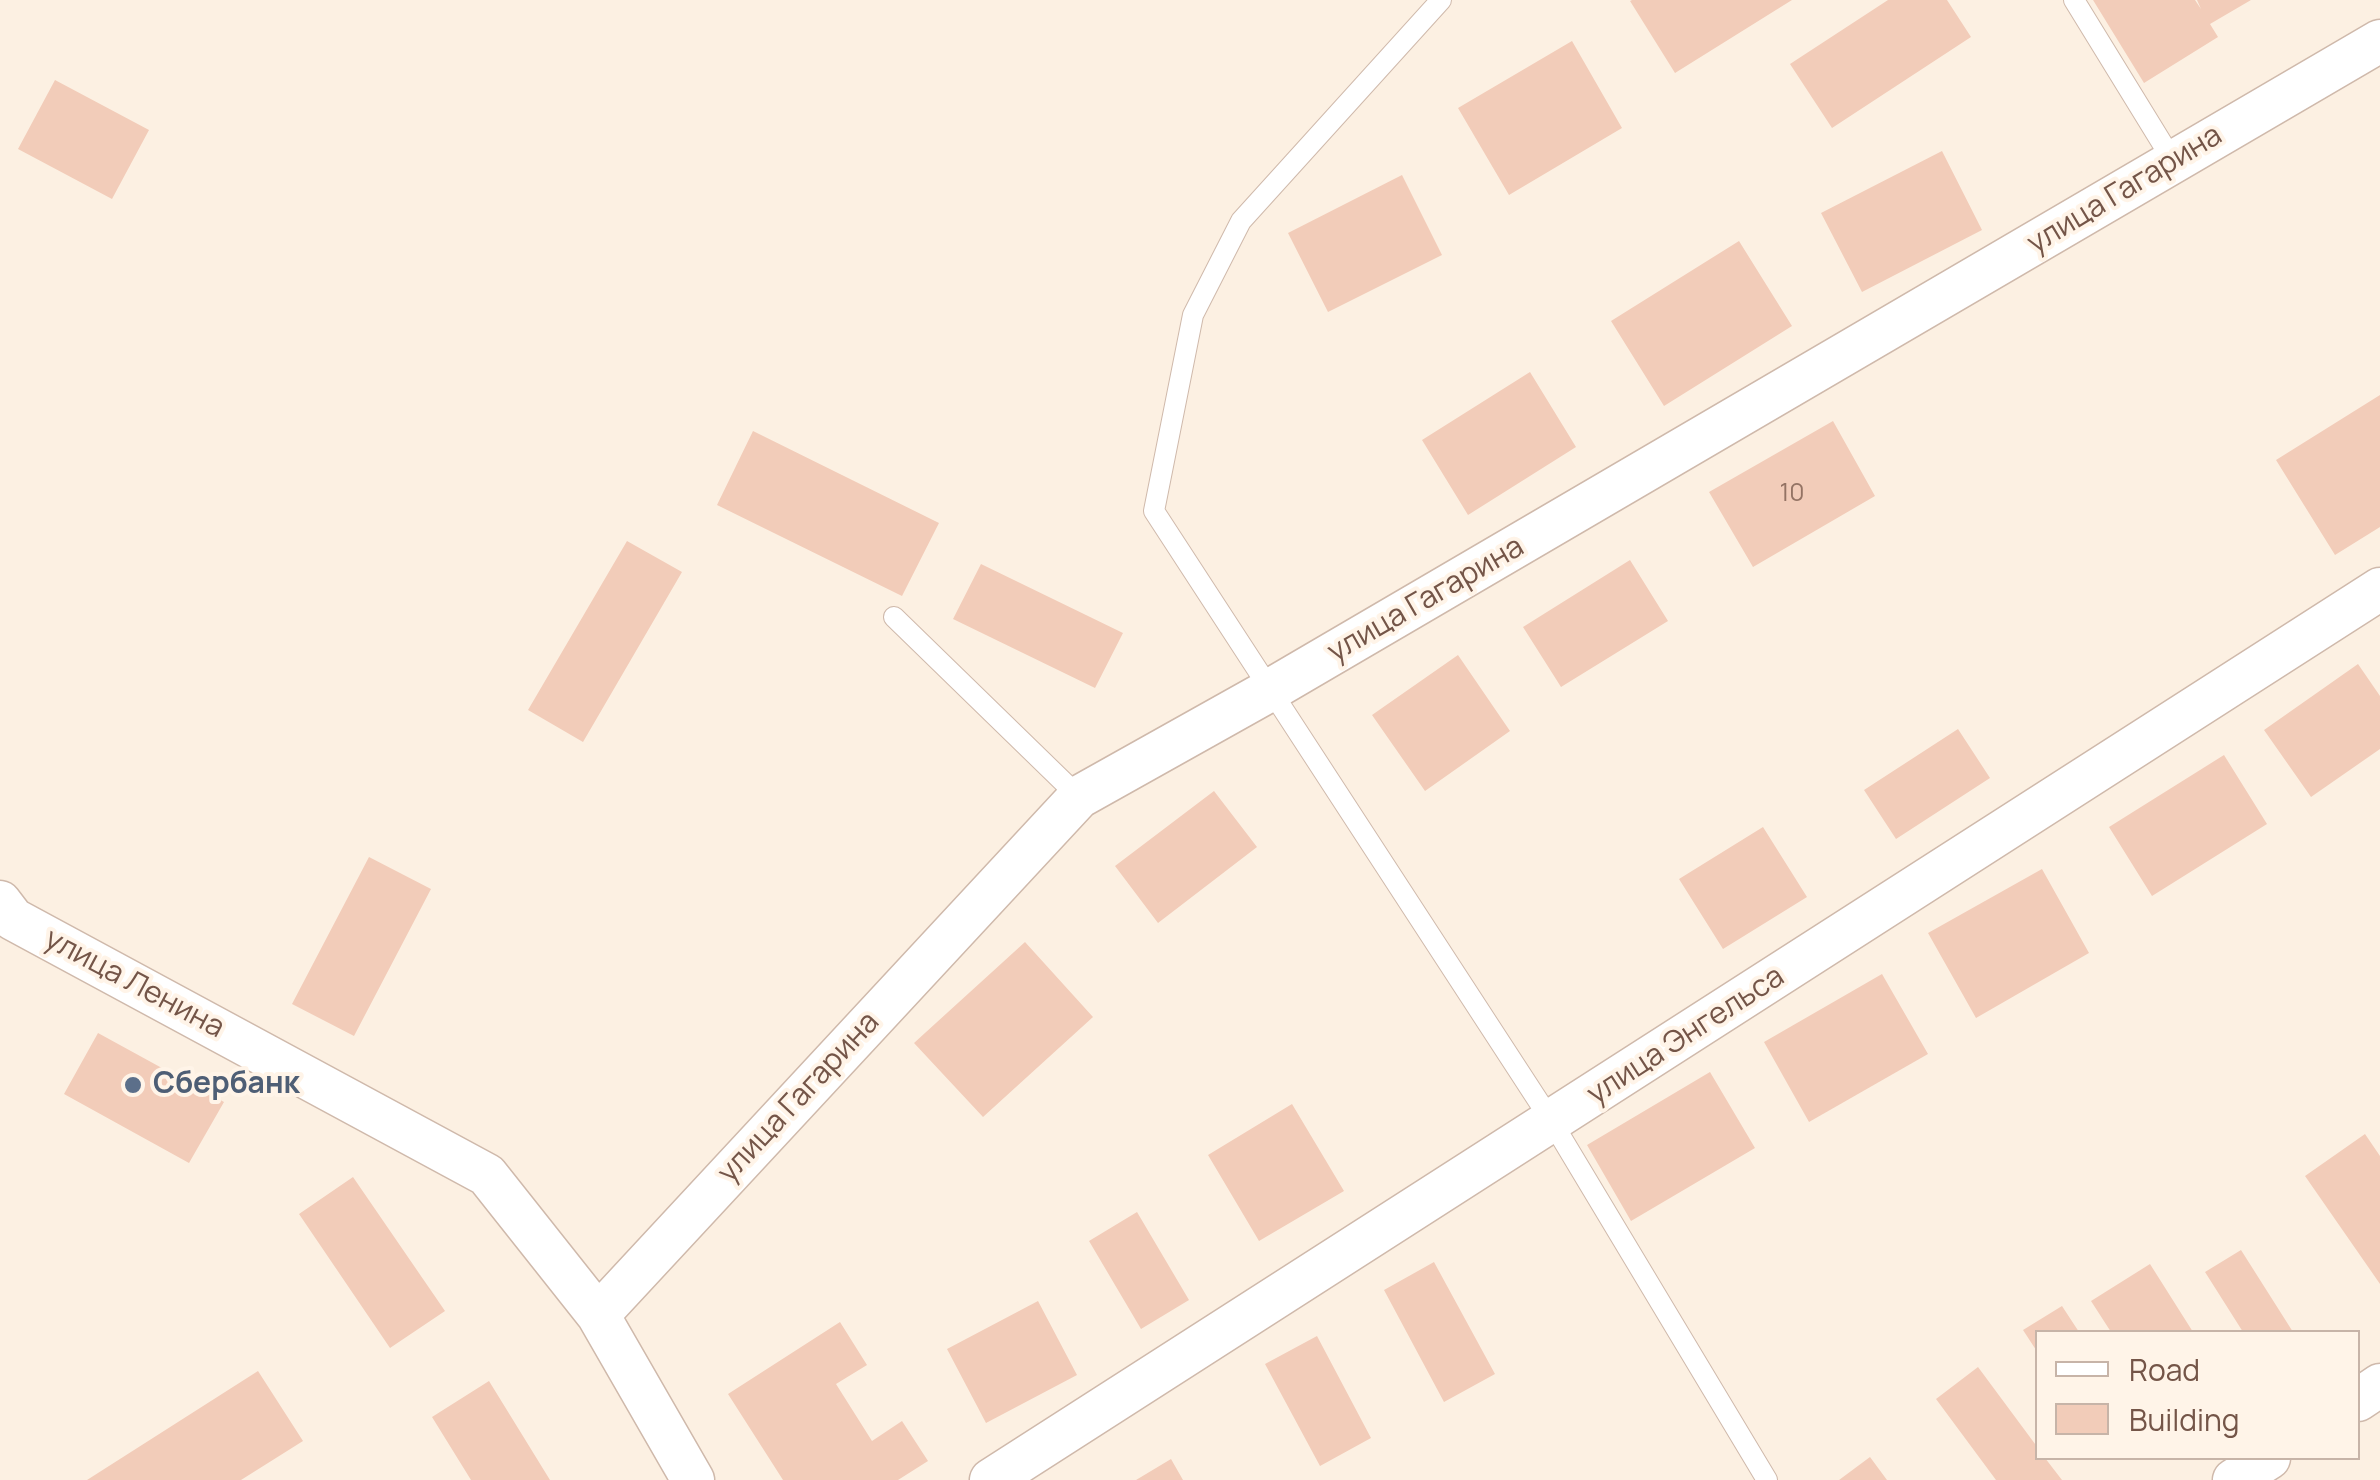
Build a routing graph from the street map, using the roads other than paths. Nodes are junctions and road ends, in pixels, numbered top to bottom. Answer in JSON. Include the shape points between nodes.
{"nodes":[{"id":1,"x":1441,"y":0,"type":"edge"},
{"id":2,"x":2074,"y":0,"type":"edge"},
{"id":3,"x":2380,"y":41,"type":"edge"},
{"id":4,"x":2173,"y":161,"type":"junction"},
{"id":5,"x":2380,"y":589,"type":"edge"},
{"id":6,"x":894,"y":617,"type":"dead end"},
{"id":7,"x":1272,"y":689,"type":"junction"},
{"id":8,"x":1078,"y":797,"type":"junction"},
{"id":9,"x":4,"y":919,"type":"edge"},
{"id":10,"x":1552,"y":1122,"type":"junction"},
{"id":11,"x":598,"y":1315,"type":"junction"},
{"id":12,"x":2266,"y":1460,"type":"edge"},
{"id":13,"x":689,"y":1479,"type":"edge"},
{"id":14,"x":991,"y":1480,"type":"edge"},
{"id":15,"x":1766,"y":1480,"type":"edge"},
{"id":16,"x":2234,"y":1480,"type":"edge"}],
"edges":[{"from":1,"to":7,"type":"lane","via":[[1241,221],[1193,315],[1154,510]]},
{"from":2,"to":4,"type":"lane"},
{"from":3,"to":4,"type":"street","name":"улица Гагарина"},
{"from":4,"to":7,"type":"street","name":"улица Гагарина"},
{"from":5,"to":10,"type":"street","name":"улица Энгельса"},
{"from":6,"to":8,"type":"lane"},
{"from":7,"to":8,"type":"street","name":"улица Гагарина"},
{"from":7,"to":10,"type":"lane"},
{"from":8,"to":11,"type":"street","name":"улица Гагарина"},
{"from":9,"to":11,"type":"street","name":"улица Ленина","via":[[486,1175]]},
{"from":10,"to":14,"type":"street","name":"улица Энгельса"},
{"from":10,"to":15,"type":"lane"},
{"from":11,"to":13,"type":"street","name":"улица Ленина"},
{"from":12,"to":16,"type":"street"}]}
